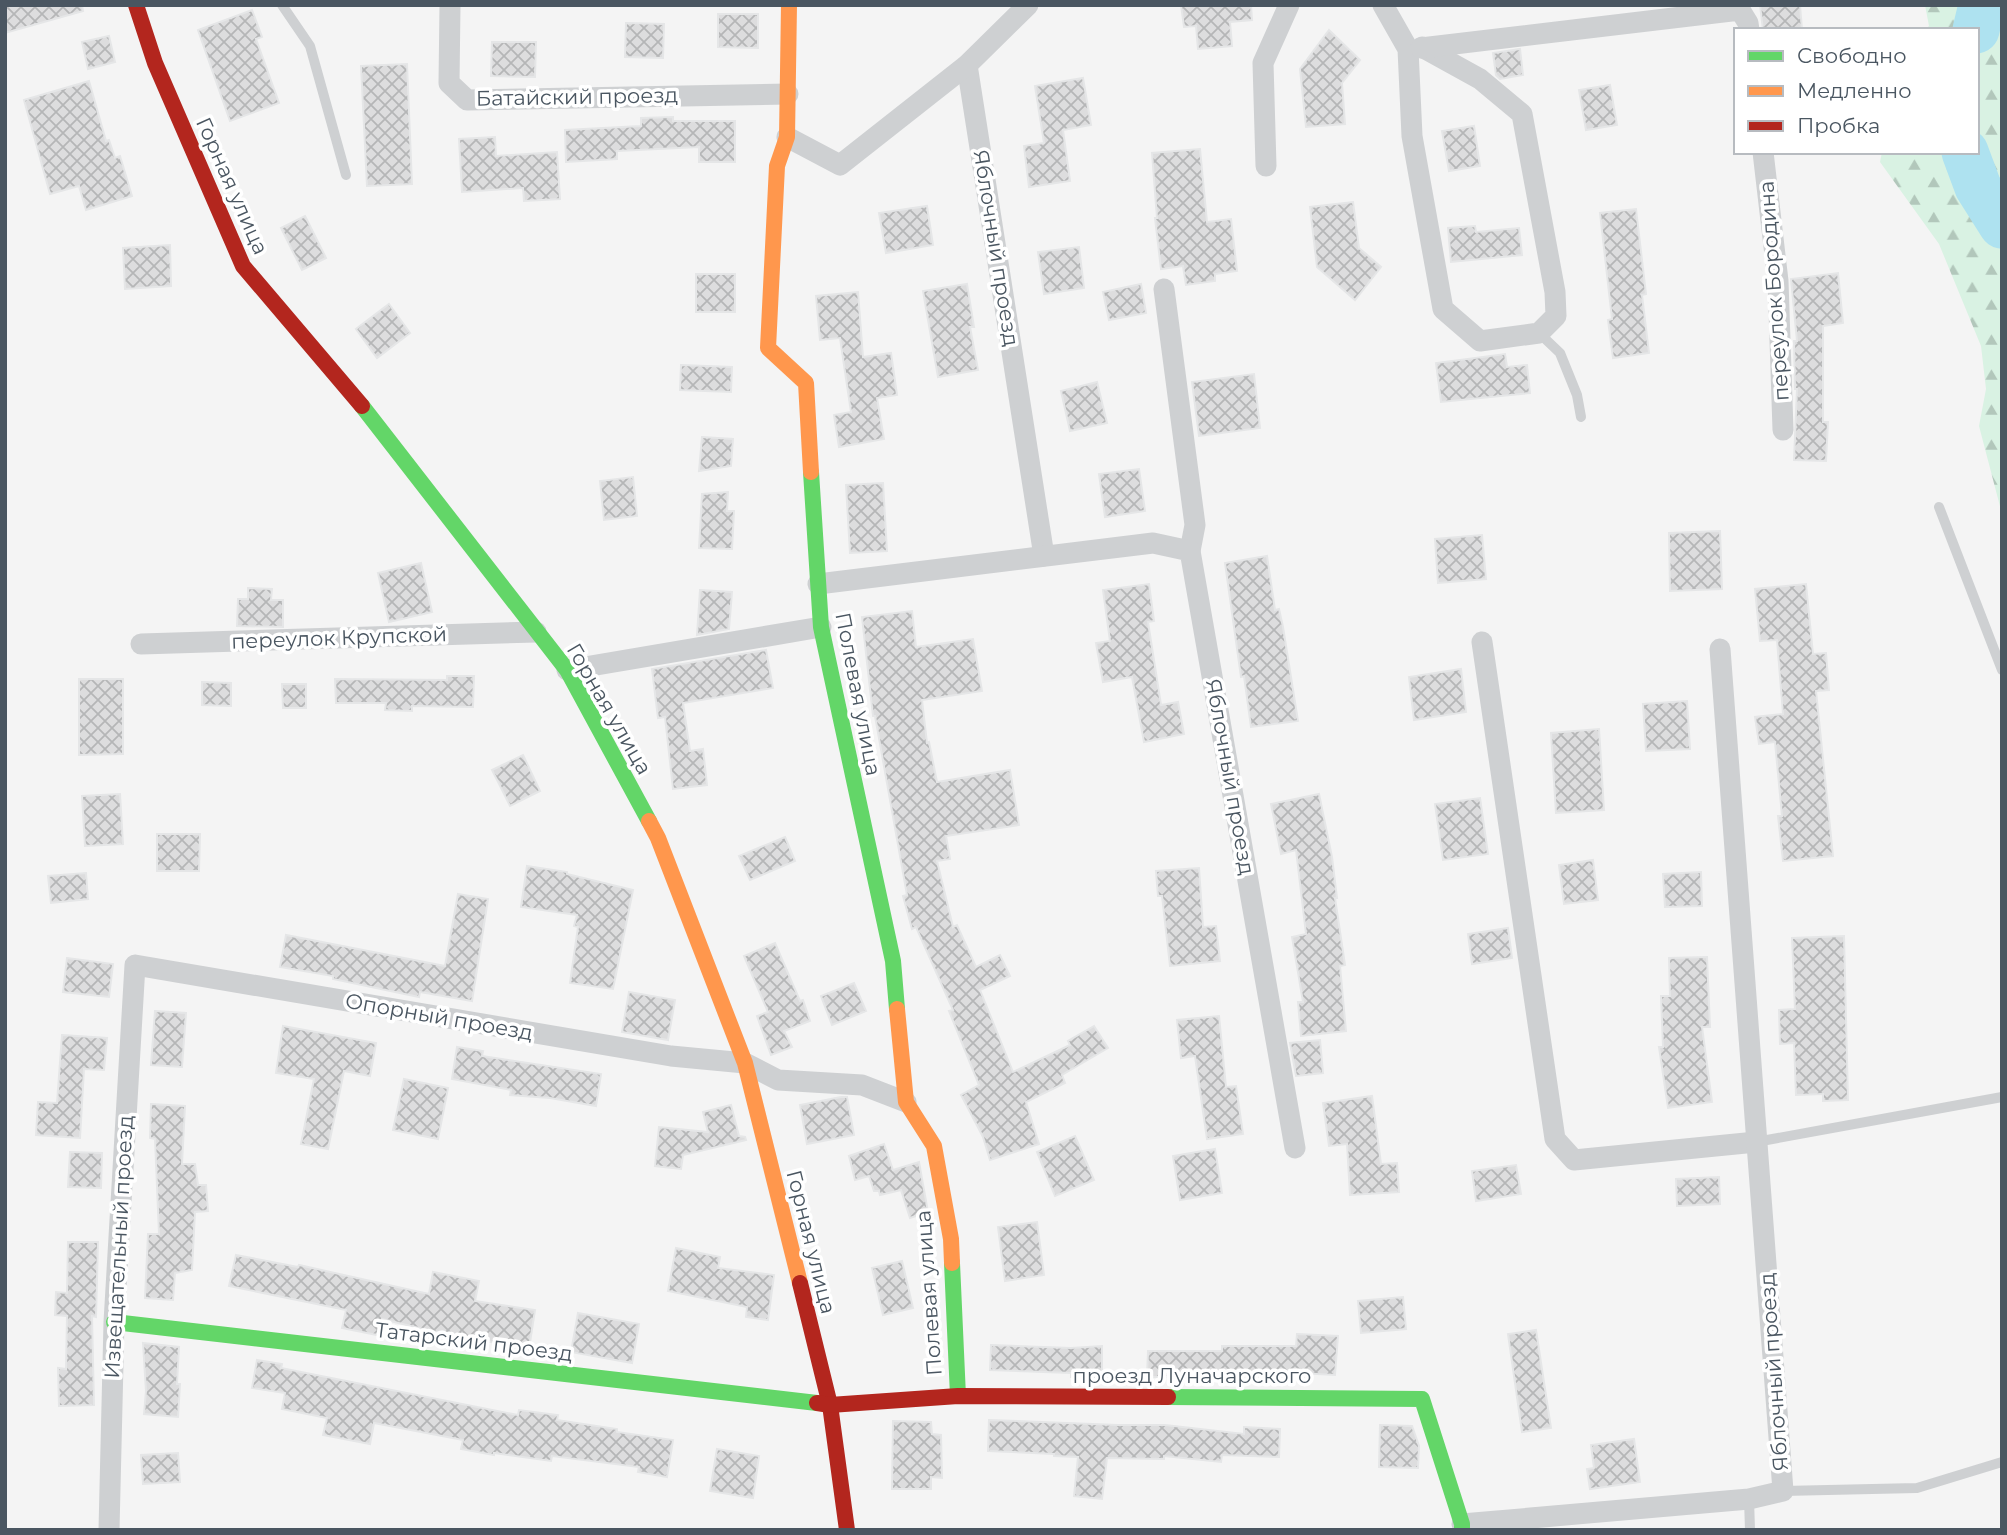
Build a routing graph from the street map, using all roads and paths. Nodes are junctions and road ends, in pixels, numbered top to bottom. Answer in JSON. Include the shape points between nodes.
{"nodes":[{"id":1,"x":136,"y":5,"type":"edge"},
{"id":2,"x":282,"y":5,"type":"edge"},
{"id":3,"x":450,"y":5,"type":"edge"},
{"id":4,"x":789,"y":5,"type":"edge"},
{"id":5,"x":1028,"y":5,"type":"edge"},
{"id":6,"x":1289,"y":5,"type":"edge"},
{"id":7,"x":1383,"y":5,"type":"edge"},
{"id":8,"x":1740,"y":7,"type":"edge"},
{"id":9,"x":1749,"y":28,"type":"edge"},
{"id":10,"x":1415,"y":48,"type":"junction"},
{"id":11,"x":967,"y":65,"type":"junction"},
{"id":12,"x":788,"y":94,"type":"junction"},
{"id":13,"x":787,"y":137,"type":"junction"},
{"id":14,"x":1763,"y":154,"type":"edge"},
{"id":15,"x":1266,"y":166,"type":"dead end"},
{"id":16,"x":346,"y":175,"type":"dead end"},
{"id":17,"x":1164,"y":289,"type":"dead end"},
{"id":18,"x":1539,"y":333,"type":"junction"},
{"id":19,"x":1581,"y":417,"type":"dead end"},
{"id":20,"x":1783,"y":430,"type":"dead end"},
{"id":21,"x":1939,"y":508,"type":"dead end"},
{"id":22,"x":1190,"y":551,"type":"junction"},
{"id":23,"x":1044,"y":556,"type":"junction"},
{"id":24,"x":818,"y":583,"type":"junction"},
{"id":25,"x":821,"y":627,"type":"junction"},
{"id":26,"x":536,"y":632,"type":"junction"},
{"id":27,"x":1482,"y":642,"type":"dead end"},
{"id":28,"x":141,"y":645,"type":"dead end"},
{"id":29,"x":1720,"y":649,"type":"dead end"},
{"id":30,"x":567,"y":670,"type":"junction"},
{"id":31,"x":2002,"y":670,"type":"edge"},
{"id":32,"x":135,"y":965,"type":"joint"},
{"id":33,"x":744,"y":1063,"type":"junction"},
{"id":34,"x":2002,"y":1097,"type":"edge"},
{"id":35,"x":906,"y":1102,"type":"junction"},
{"id":36,"x":1756,"y":1142,"type":"junction"},
{"id":37,"x":1295,"y":1149,"type":"dead end"},
{"id":38,"x":114,"y":1322,"type":"junction"},
{"id":39,"x":958,"y":1396,"type":"junction"},
{"id":40,"x":830,"y":1405,"type":"junction"},
{"id":41,"x":2002,"y":1462,"type":"edge"},
{"id":42,"x":1783,"y":1491,"type":"junction"},
{"id":43,"x":1749,"y":1499,"type":"junction"},
{"id":44,"x":1462,"y":1527,"type":"edge"},
{"id":45,"x":109,"y":1530,"type":"edge"},
{"id":46,"x":847,"y":1530,"type":"edge"},
{"id":47,"x":1750,"y":1530,"type":"edge"}],
"edges":[{"from":1,"to":26,"type":"street","name":"Горная улица","via":[[155,63],[243,266],[390,440]]},
{"from":2,"to":16,"type":"lane","via":[[310,46]]},
{"from":3,"to":12,"type":"street","name":"Батайский проезд","via":[[449,83],[467,100]]},
{"from":4,"to":12,"type":"street","name":"Полевая улица"},
{"from":5,"to":11,"type":"street"},
{"from":6,"to":15,"type":"street","via":[[1263,64]]},
{"from":7,"to":10,"type":"street"},
{"from":8,"to":9,"type":"street"},
{"from":8,"to":10,"type":"street"},
{"from":10,"to":18,"type":"street","via":[[1480,79],[1522,114],[1555,292],[1556,316]]},
{"from":10,"to":18,"type":"street","via":[[1412,136],[1443,309],[1480,341]]},
{"from":11,"to":13,"type":"street","via":[[840,165]]},
{"from":11,"to":23,"type":"street","name":"Яблочный проезд"},
{"from":12,"to":13,"type":"street","name":"Полевая улица"},
{"from":13,"to":24,"type":"street","name":"Полевая улица","via":[[777,166],[768,348],[807,383]]},
{"from":14,"to":20,"type":"street","name":"переулок Бородина","via":[[1778,281]]},
{"from":17,"to":22,"type":"street","name":"Яблочный проезд","via":[[1195,525]]},
{"from":18,"to":19,"type":"lane","via":[[1560,353]]},
{"from":21,"to":31,"type":"lane"},
{"from":22,"to":23,"type":"street","via":[[1153,543]]},
{"from":22,"to":37,"type":"street","name":"Яблочный проезд"},
{"from":23,"to":24,"type":"street"},
{"from":24,"to":25,"type":"street","name":"Полевая улица"},
{"from":25,"to":30,"type":"street"},
{"from":25,"to":35,"type":"street","name":"Полевая улица","via":[[893,961]]},
{"from":26,"to":28,"type":"street","name":"переулок Крупской"},
{"from":26,"to":30,"type":"street","name":"Горная улица"},
{"from":27,"to":36,"type":"street","via":[[1555,1139],[1574,1160]]},
{"from":29,"to":36,"type":"street","name":"Яблочный проезд"},
{"from":30,"to":33,"type":"street","name":"Горная улица","via":[[659,838]]},
{"from":32,"to":33,"type":"street","name":"Опорный проезд","via":[[671,1056]]},
{"from":32,"to":38,"type":"street","name":"Извещательный проезд"},
{"from":33,"to":35,"type":"street","via":[[778,1080],[862,1085]]},
{"from":33,"to":40,"type":"street","name":"Горная улица"},
{"from":34,"to":36,"type":"lane"},
{"from":35,"to":39,"type":"street","name":"Полевая улица","via":[[934,1146],[951,1239]]},
{"from":36,"to":42,"type":"street","name":"Яблочный проезд"},
{"from":38,"to":40,"type":"street","name":"Татарский проезд"},
{"from":38,"to":45,"type":"street","name":"Извещательный проезд"},
{"from":39,"to":40,"type":"street","name":"проезд Луначарского"},
{"from":39,"to":44,"type":"street","name":"проезд Луначарского","via":[[1422,1399]]},
{"from":40,"to":46,"type":"street","name":"Горная улица"},
{"from":41,"to":42,"type":"lane","via":[[1917,1488]]},
{"from":42,"to":43,"type":"street","name":"Яблочный проезд"},
{"from":43,"to":44,"type":"street","name":"Яблочный проезд"},
{"from":43,"to":47,"type":"lane"}]}
